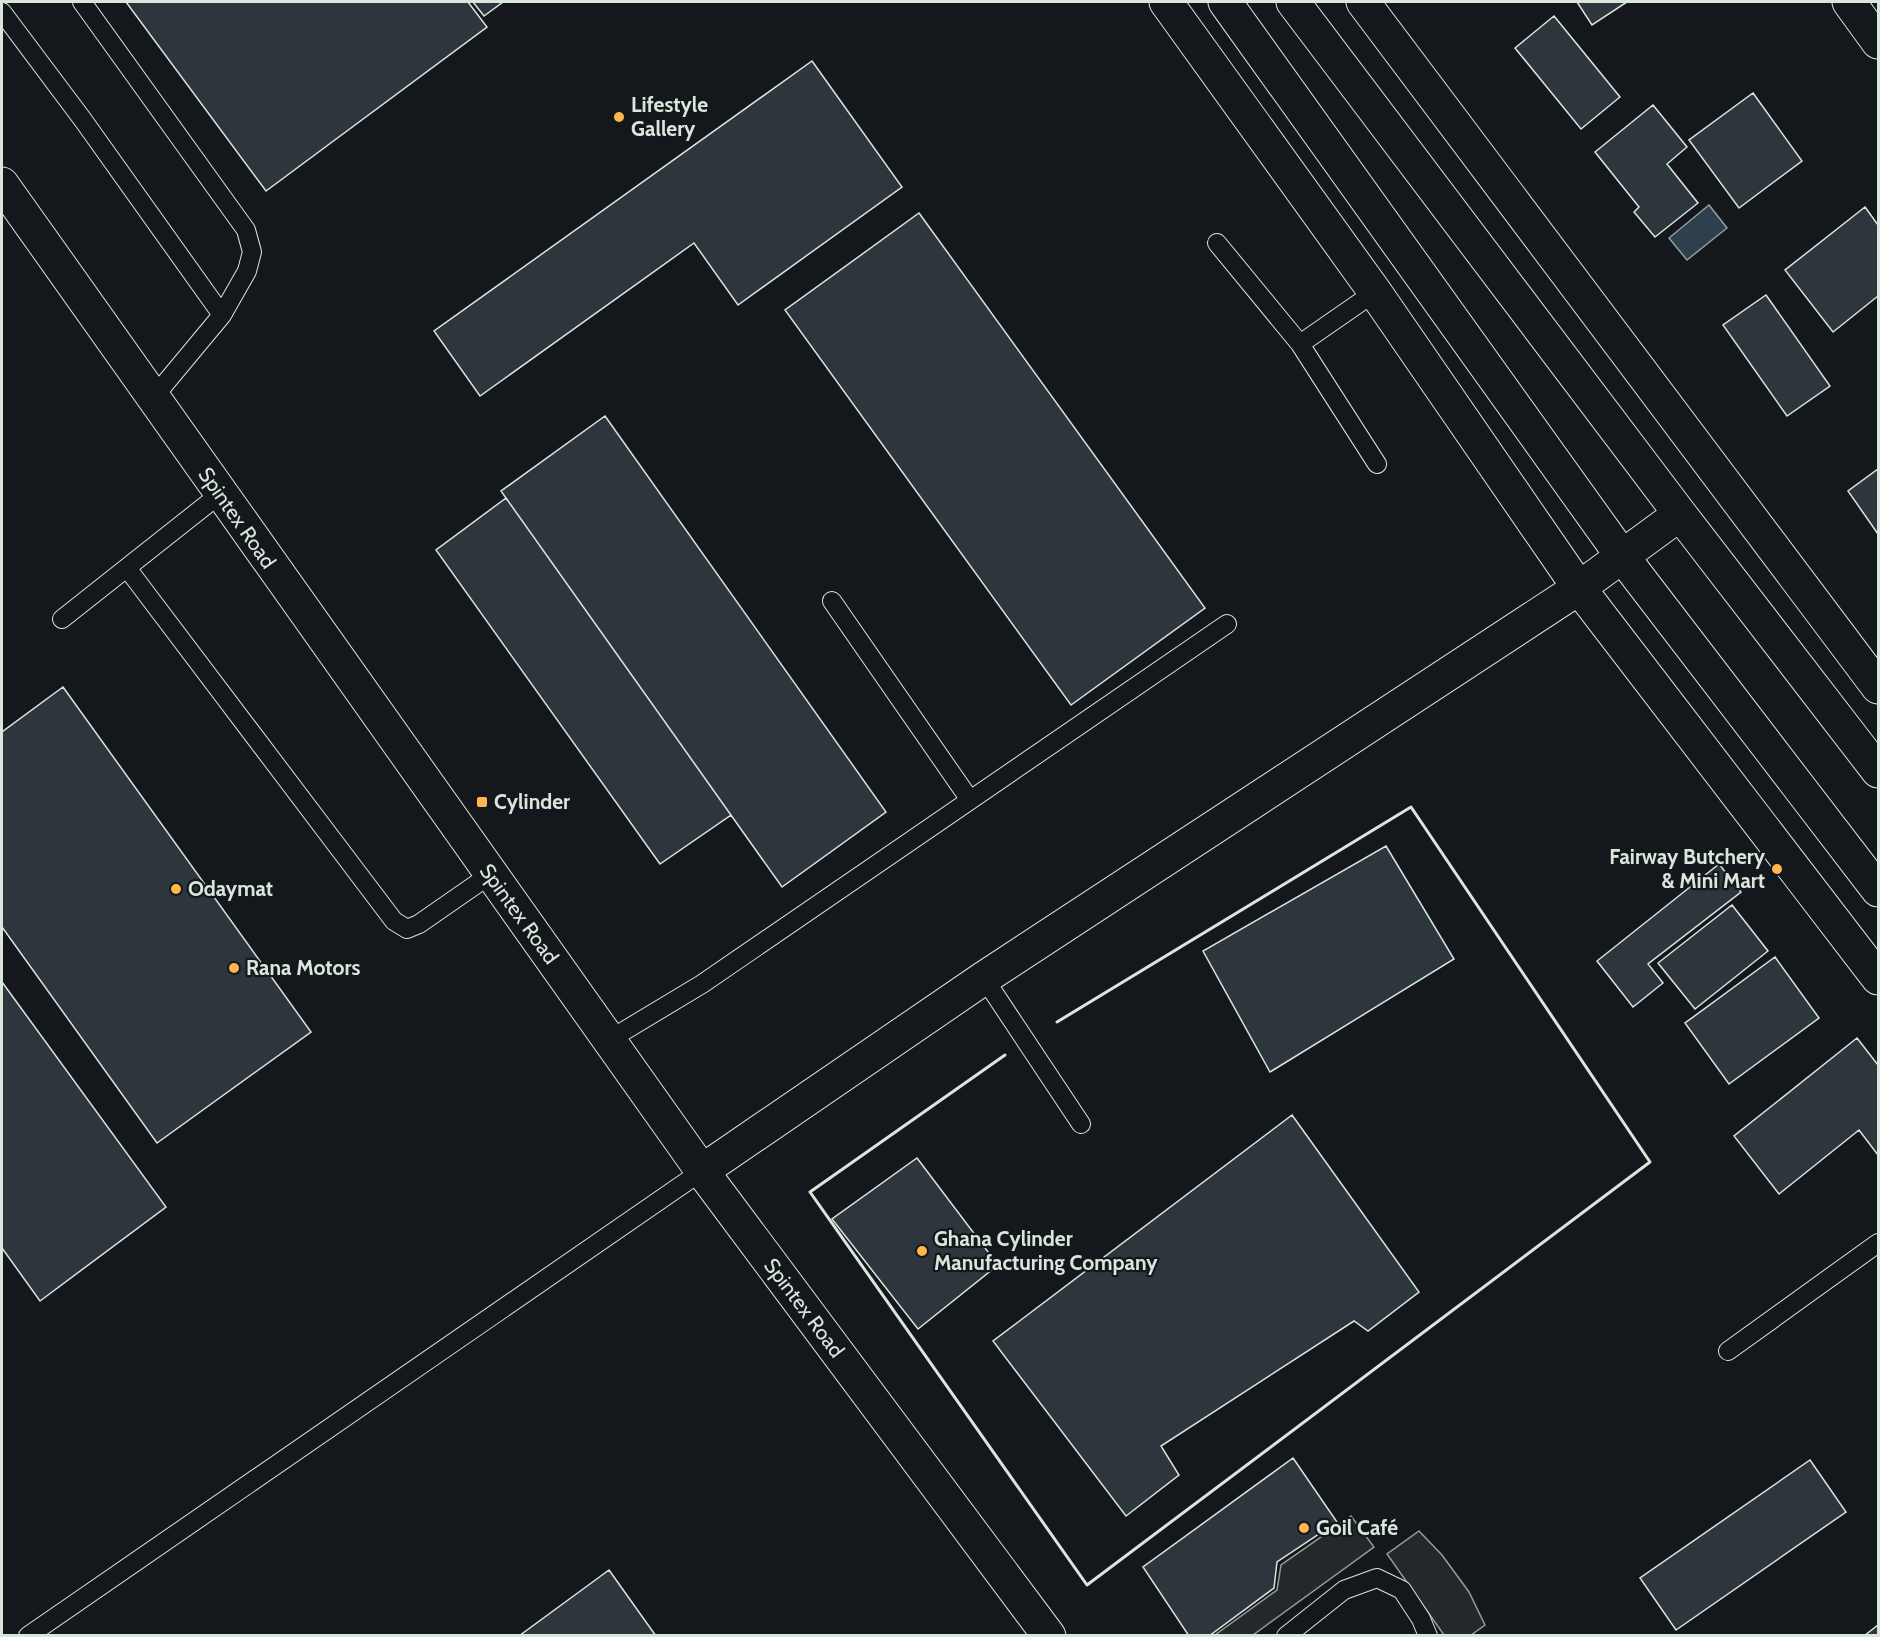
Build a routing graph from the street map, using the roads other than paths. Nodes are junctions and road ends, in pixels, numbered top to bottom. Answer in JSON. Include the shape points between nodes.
{"nodes":[{"id":1,"x":82,"y":2,"type":"edge"},
{"id":2,"x":1166,"y":2,"type":"edge"},
{"id":3,"x":1225,"y":2,"type":"edge"},
{"id":4,"x":1293,"y":2,"type":"edge"},
{"id":5,"x":1362,"y":2,"type":"edge"},
{"id":6,"x":1849,"y":2,"type":"edge"},
{"id":7,"x":2,"y":12,"type":"edge"},
{"id":8,"x":1878,"y":42,"type":"edge"},
{"id":9,"x":2,"y":184,"type":"edge"},
{"id":10,"x":1217,"y":243,"type":"dead end"},
{"id":11,"x":1375,"y":292,"type":"junction"},
{"id":12,"x":222,"y":315,"type":"junction"},
{"id":13,"x":1300,"y":344,"type":"junction"},
{"id":14,"x":153,"y":398,"type":"junction"},
{"id":15,"x":1377,"y":464,"type":"dead end"},
{"id":16,"x":220,"y":494,"type":"junction"},
{"id":17,"x":1680,"y":514,"type":"junction"},
{"id":18,"x":1622,"y":556,"type":"junction"},
{"id":19,"x":127,"y":568,"type":"junction"},
{"id":20,"x":1579,"y":588,"type":"junction"},
{"id":21,"x":832,"y":601,"type":"dead end"},
{"id":22,"x":62,"y":619,"type":"dead end"},
{"id":23,"x":1227,"y":624,"type":"dead end"},
{"id":24,"x":1878,"y":687,"type":"edge"},
{"id":25,"x":1878,"y":771,"type":"edge"},
{"id":26,"x":970,"y":800,"type":"junction"},
{"id":27,"x":490,"y":874,"type":"junction"},
{"id":28,"x":1878,"y":890,"type":"edge"},
{"id":29,"x":984,"y":978,"type":"junction"},
{"id":30,"x":1878,"y":978,"type":"edge"},
{"id":31,"x":609,"y":1040,"type":"junction"},
{"id":32,"x":1081,"y":1124,"type":"dead end"},
{"id":33,"x":702,"y":1172,"type":"junction"},
{"id":34,"x":1878,"y":1243,"type":"edge"},
{"id":35,"x":1728,"y":1351,"type":"dead end"},
{"id":36,"x":28,"y":1635,"type":"edge"},
{"id":37,"x":1049,"y":1635,"type":"edge"},
{"id":38,"x":1286,"y":1635,"type":"edge"},
{"id":39,"x":1428,"y":1635,"type":"edge"}],
"edges":[{"from":1,"to":12,"type":"lane","via":[[246,231],[252,252],[247,271]]},
{"from":2,"to":11,"type":"street"},
{"from":3,"to":18,"type":"street"},
{"from":4,"to":17,"type":"street"},
{"from":5,"to":24,"type":"street"},
{"from":6,"to":8,"type":"street"},
{"from":7,"to":12,"type":"lane"},
{"from":9,"to":14,"type":"street","name":"Spintex Road"},
{"from":10,"to":13,"type":"lane"},
{"from":11,"to":13,"type":"lane"},
{"from":11,"to":20,"type":"street"},
{"from":12,"to":14,"type":"lane"},
{"from":13,"to":15,"type":"lane"},
{"from":14,"to":16,"type":"street","name":"Spintex Road"},
{"from":16,"to":19,"type":"lane"},
{"from":16,"to":27,"type":"street","name":"Spintex Road"},
{"from":17,"to":18,"type":"street"},
{"from":17,"to":25,"type":"street"},
{"from":18,"to":20,"type":"street"},
{"from":18,"to":28,"type":"street"},
{"from":19,"to":22,"type":"lane"},
{"from":19,"to":27,"type":"lane","via":[[394,921],[407,929],[419,924]]},
{"from":20,"to":29,"type":"street"},
{"from":20,"to":30,"type":"street"},
{"from":21,"to":26,"type":"lane"},
{"from":23,"to":26,"type":"lane"},
{"from":26,"to":31,"type":"lane","via":[[702,984]]},
{"from":27,"to":31,"type":"street","name":"Spintex Road"},
{"from":29,"to":32,"type":"lane"},
{"from":29,"to":33,"type":"street"},
{"from":31,"to":33,"type":"street","name":"Spintex Road"},
{"from":33,"to":36,"type":"lane"},
{"from":33,"to":37,"type":"street","name":"Spintex Road"},
{"from":34,"to":35,"type":"lane"},
{"from":38,"to":39,"type":"lane","via":[[1344,1590],[1377,1578],[1402,1590]]}]}
